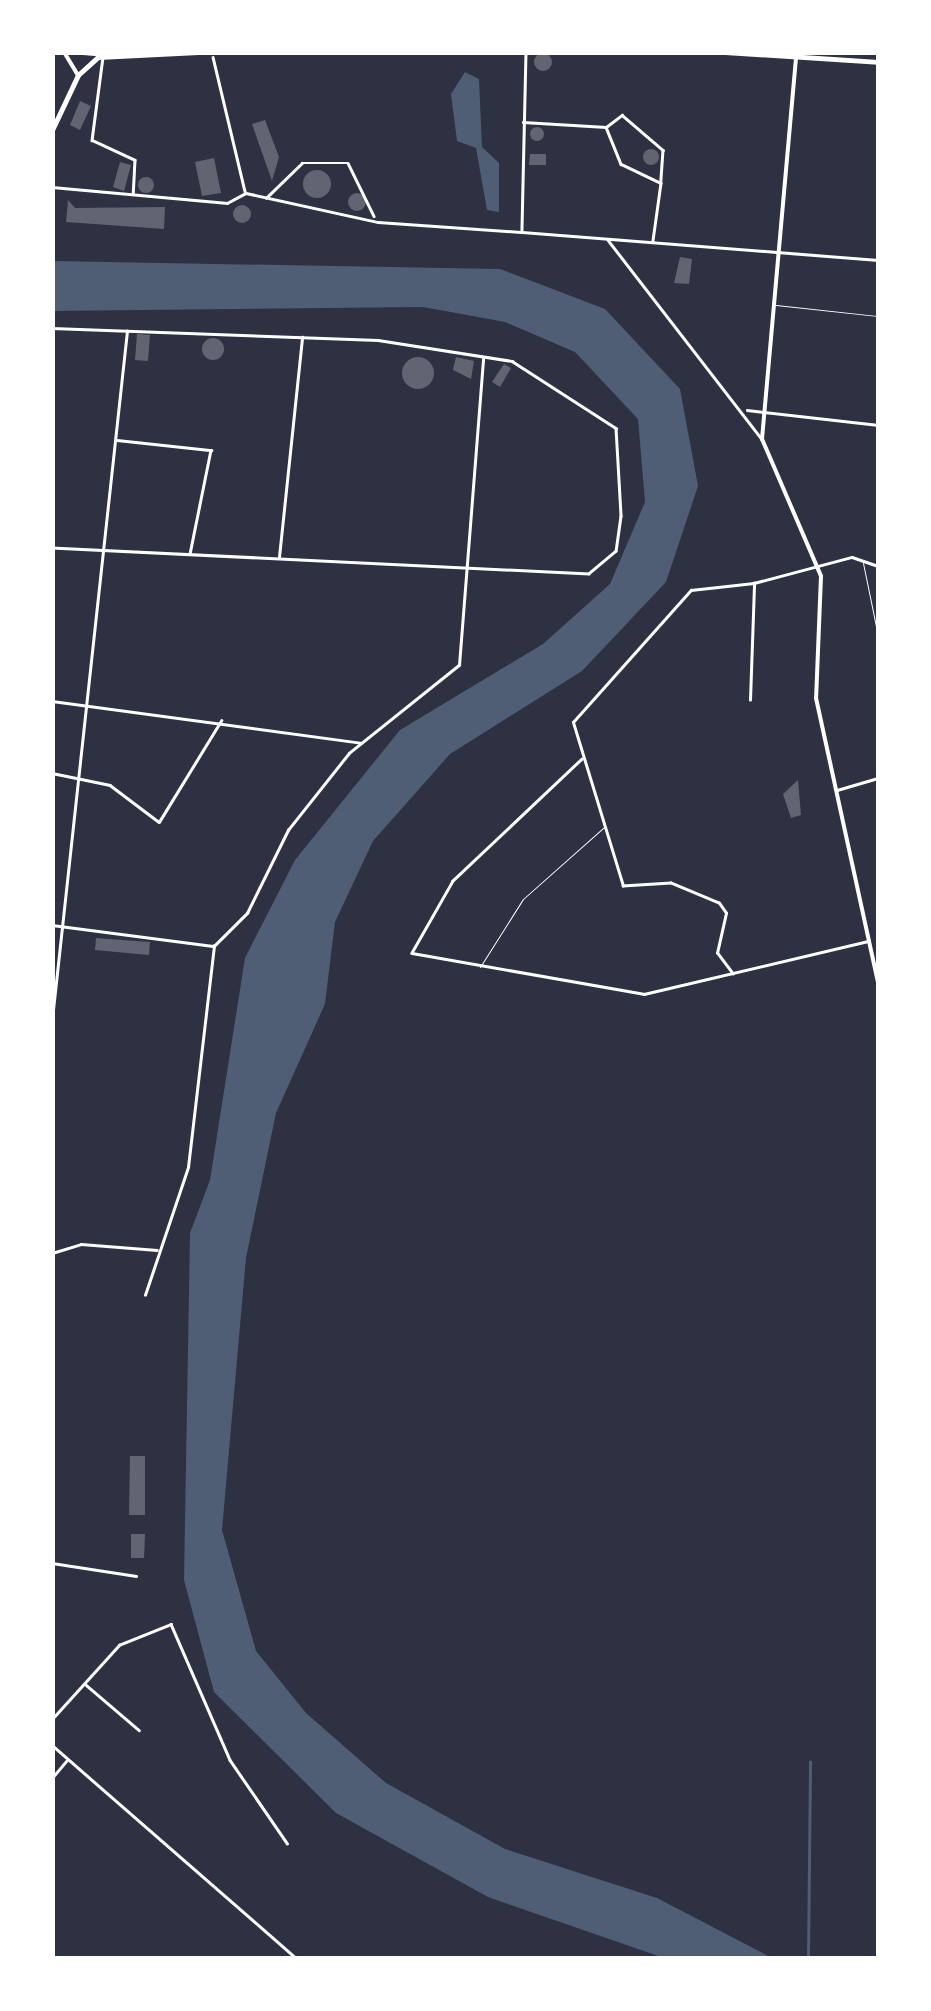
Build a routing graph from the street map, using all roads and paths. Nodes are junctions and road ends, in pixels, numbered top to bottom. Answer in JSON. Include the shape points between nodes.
{"nodes":[{"id":1,"x":64,"y":52,"type":"edge"},
{"id":2,"x":71,"y":52,"type":"edge"},
{"id":3,"x":198,"y":52,"type":"edge"},
{"id":4,"x":526,"y":52,"type":"edge"},
{"id":5,"x":726,"y":52,"type":"edge"},
{"id":6,"x":104,"y":55,"type":"edge"},
{"id":7,"x":797,"y":55,"type":"edge"},
{"id":8,"x":213,"y":57,"type":"dead end"},
{"id":9,"x":878,"y":62,"type":"edge"},
{"id":10,"x":78,"y":75,"type":"junction"},
{"id":11,"x":523,"y":122,"type":"junction"},
{"id":12,"x":606,"y":127,"type":"junction"},
{"id":13,"x":52,"y":130,"type":"edge"},
{"id":14,"x":660,"y":183,"type":"junction"},
{"id":15,"x":54,"y":187,"type":"edge"},
{"id":16,"x":246,"y":193,"type":"junction"},
{"id":17,"x":133,"y":195,"type":"junction"},
{"id":18,"x":265,"y":199,"type":"junction"},
{"id":19,"x":374,"y":217,"type":"junction"},
{"id":20,"x":522,"y":232,"type":"junction"},
{"id":21,"x":608,"y":238,"type":"junction"},
{"id":22,"x":653,"y":242,"type":"junction"},
{"id":23,"x":778,"y":251,"type":"junction"},
{"id":24,"x":878,"y":260,"type":"edge"},
{"id":25,"x":773,"y":304,"type":"junction"},
{"id":26,"x":878,"y":316,"type":"edge"},
{"id":27,"x":52,"y":328,"type":"edge"},
{"id":28,"x":127,"y":330,"type":"junction"},
{"id":29,"x":302,"y":335,"type":"junction"},
{"id":30,"x":483,"y":358,"type":"junction"},
{"id":31,"x":745,"y":410,"type":"junction"},
{"id":32,"x":764,"y":411,"type":"junction"},
{"id":33,"x":878,"y":425,"type":"edge"},
{"id":34,"x":762,"y":439,"type":"junction"},
{"id":35,"x":116,"y":440,"type":"junction"},
{"id":36,"x":52,"y":548,"type":"edge"},
{"id":37,"x":106,"y":550,"type":"junction"},
{"id":38,"x":190,"y":554,"type":"junction"},
{"id":39,"x":278,"y":558,"type":"junction"},
{"id":40,"x":862,"y":558,"type":"junction"},
{"id":41,"x":817,"y":562,"type":"junction"},
{"id":42,"x":469,"y":566,"type":"junction"},
{"id":43,"x":878,"y":566,"type":"edge"},
{"id":44,"x":754,"y":583,"type":"junction"},
{"id":45,"x":878,"y":636,"type":"edge"},
{"id":46,"x":52,"y":700,"type":"edge"},
{"id":47,"x":750,"y":700,"type":"dead end"},
{"id":48,"x":90,"y":704,"type":"junction"},
{"id":49,"x":222,"y":719,"type":"junction"},
{"id":50,"x":361,"y":743,"type":"junction"},
{"id":51,"x":582,"y":759,"type":"junction"},
{"id":52,"x":52,"y":773,"type":"edge"},
{"id":53,"x":82,"y":776,"type":"junction"},
{"id":54,"x":878,"y":778,"type":"edge"},
{"id":55,"x":836,"y":790,"type":"junction"},
{"id":56,"x":604,"y":826,"type":"junction"},
{"id":57,"x":52,"y":925,"type":"edge"},
{"id":58,"x":65,"y":926,"type":"junction"},
{"id":59,"x":868,"y":941,"type":"junction"},
{"id":60,"x":214,"y":946,"type":"junction"},
{"id":61,"x":480,"y":967,"type":"junction"},
{"id":62,"x":734,"y":974,"type":"junction"},
{"id":63,"x":878,"y":982,"type":"edge"},
{"id":64,"x":52,"y":1019,"type":"edge"},
{"id":65,"x":158,"y":1250,"type":"junction"},
{"id":66,"x":52,"y":1253,"type":"edge"},
{"id":67,"x":145,"y":1296,"type":"dead end"},
{"id":68,"x":52,"y":1562,"type":"edge"},
{"id":69,"x":136,"y":1576,"type":"dead end"},
{"id":70,"x":84,"y":1683,"type":"junction"},
{"id":71,"x":52,"y":1718,"type":"edge"},
{"id":72,"x":139,"y":1730,"type":"dead end"},
{"id":73,"x":52,"y":1745,"type":"edge"},
{"id":74,"x":68,"y":1759,"type":"junction"},
{"id":75,"x":52,"y":1778,"type":"edge"},
{"id":76,"x":287,"y":1843,"type":"dead end"},
{"id":77,"x":296,"y":1958,"type":"edge"}],
"edges":[{"from":1,"to":10,"type":"street"},
{"from":2,"to":6,"type":"street"},
{"from":3,"to":6,"type":"main road"},
{"from":4,"to":11,"type":"street"},
{"from":5,"to":7,"type":"main road"},
{"from":6,"to":10,"type":"main road"},
{"from":6,"to":17,"type":"street","via":[[92,140],[135,160]]},
{"from":7,"to":9,"type":"main road"},
{"from":7,"to":23,"type":"street"},
{"from":8,"to":16,"type":"street"},
{"from":10,"to":13,"type":"main road"},
{"from":11,"to":12,"type":"street"},
{"from":11,"to":20,"type":"street"},
{"from":12,"to":14,"type":"street","via":[[628,172]]},
{"from":12,"to":14,"type":"street","via":[[622,115],[663,150]]},
{"from":14,"to":22,"type":"street"},
{"from":15,"to":17,"type":"street"},
{"from":16,"to":17,"type":"street","via":[[227,203]]},
{"from":16,"to":18,"type":"street"},
{"from":18,"to":19,"type":"street"},
{"from":18,"to":19,"type":"street","via":[[302,164],[348,163]]},
{"from":19,"to":20,"type":"street"},
{"from":20,"to":21,"type":"street"},
{"from":21,"to":22,"type":"street"},
{"from":21,"to":31,"type":"street"},
{"from":22,"to":23,"type":"street"},
{"from":23,"to":24,"type":"street"},
{"from":23,"to":25,"type":"street"},
{"from":25,"to":26,"type":"lane"},
{"from":25,"to":32,"type":"street"},
{"from":27,"to":28,"type":"street"},
{"from":28,"to":29,"type":"street"},
{"from":28,"to":35,"type":"street"},
{"from":29,"to":30,"type":"street"},
{"from":29,"to":39,"type":"street"},
{"from":30,"to":42,"type":"street"},
{"from":30,"to":42,"type":"street","via":[[534,369],[616,428],[620,538],[601,569],[581,575]]},
{"from":31,"to":32,"type":"street"},
{"from":31,"to":34,"type":"street"},
{"from":32,"to":33,"type":"street"},
{"from":32,"to":34,"type":"street"},
{"from":34,"to":41,"type":"street"},
{"from":35,"to":37,"type":"street"},
{"from":35,"to":38,"type":"street","via":[[210,448]]},
{"from":36,"to":37,"type":"street"},
{"from":37,"to":38,"type":"street"},
{"from":37,"to":48,"type":"street"},
{"from":38,"to":39,"type":"street"},
{"from":39,"to":42,"type":"street"},
{"from":40,"to":41,"type":"street"},
{"from":40,"to":43,"type":"street"},
{"from":40,"to":45,"type":"lane"},
{"from":41,"to":44,"type":"street"},
{"from":41,"to":55,"type":"street","via":[[814,688]]},
{"from":42,"to":50,"type":"street","via":[[451,677]]},
{"from":44,"to":47,"type":"street"},
{"from":44,"to":51,"type":"street","via":[[691,590],[573,722]]},
{"from":46,"to":48,"type":"street"},
{"from":48,"to":49,"type":"street"},
{"from":48,"to":53,"type":"street"},
{"from":49,"to":50,"type":"street"},
{"from":49,"to":53,"type":"street","via":[[159,822],[118,788]]},
{"from":50,"to":60,"type":"street","via":[[302,809],[246,912]]},
{"from":51,"to":56,"type":"street"},
{"from":51,"to":61,"type":"street","via":[[453,881],[412,953]]},
{"from":52,"to":53,"type":"street"},
{"from":53,"to":58,"type":"street"},
{"from":54,"to":55,"type":"street"},
{"from":55,"to":59,"type":"street"},
{"from":56,"to":61,"type":"lane","via":[[523,899]]},
{"from":56,"to":62,"type":"street","via":[[622,886],[679,884],[726,909],[716,948]]},
{"from":57,"to":58,"type":"street"},
{"from":58,"to":60,"type":"street"},
{"from":58,"to":64,"type":"street"},
{"from":59,"to":62,"type":"street"},
{"from":59,"to":63,"type":"street"},
{"from":60,"to":65,"type":"street","via":[[188,1168]]},
{"from":61,"to":62,"type":"street","via":[[644,994]]},
{"from":65,"to":66,"type":"street","via":[[81,1244]]},
{"from":65,"to":67,"type":"street"},
{"from":68,"to":69,"type":"street"},
{"from":70,"to":71,"type":"street"},
{"from":70,"to":72,"type":"street"},
{"from":70,"to":76,"type":"street","via":[[120,1645],[171,1624],[230,1760]]},
{"from":73,"to":74,"type":"street"},
{"from":74,"to":75,"type":"street"},
{"from":74,"to":77,"type":"street"}]}
